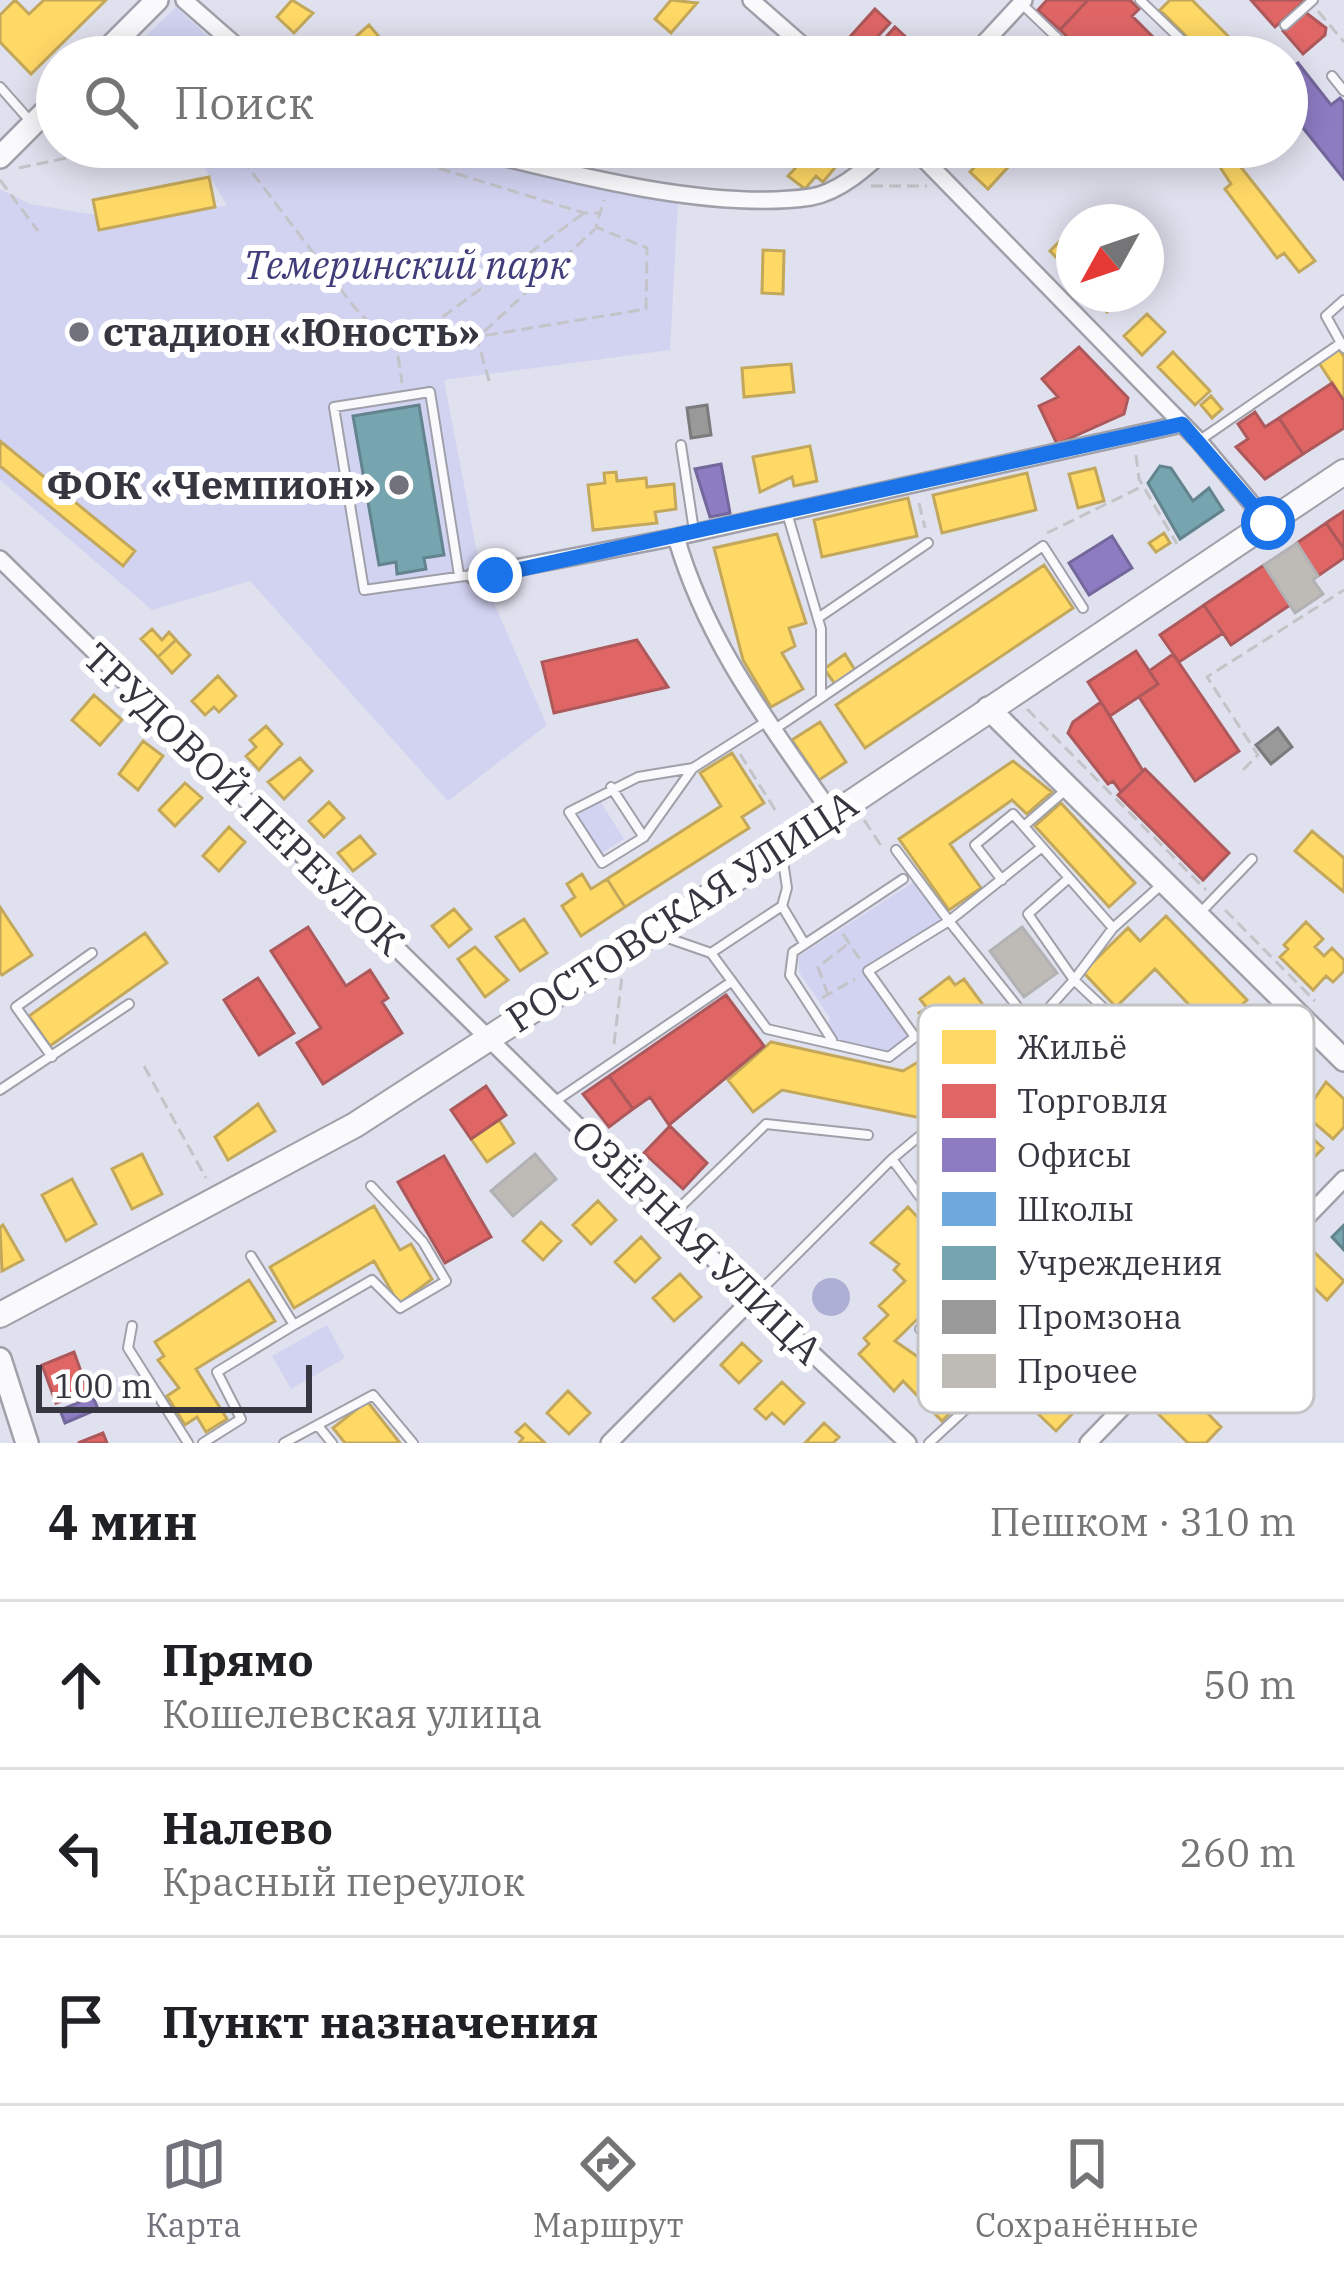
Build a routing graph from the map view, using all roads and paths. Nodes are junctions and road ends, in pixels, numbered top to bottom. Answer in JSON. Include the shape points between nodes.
{"nodes":[{"id":1,"x":157,"y":0,"type":"edge"},
{"id":2,"x":184,"y":0,"type":"edge"},
{"id":3,"x":751,"y":0,"type":"edge"},
{"id":4,"x":1140,"y":0,"type":"edge"},
{"id":5,"x":1312,"y":1,"type":"edge"},
{"id":6,"x":1023,"y":2,"type":"edge"},
{"id":7,"x":1285,"y":25,"type":"dead end"},
{"id":8,"x":121,"y":36,"type":"edge"},
{"id":9,"x":224,"y":36,"type":"edge"},
{"id":10,"x":792,"y":36,"type":"edge"},
{"id":11,"x":991,"y":36,"type":"edge"},
{"id":12,"x":1056,"y":36,"type":"edge"},
{"id":13,"x":1177,"y":36,"type":"edge"},
{"id":14,"x":1344,"y":42,"type":"edge"},
{"id":15,"x":1332,"y":76,"type":"dead end"},
{"id":16,"x":0,"y":87,"type":"edge"},
{"id":17,"x":1344,"y":91,"type":"edge"},
{"id":18,"x":36,"y":121,"type":"edge"},
{"id":19,"x":33,"y":124,"type":"junction"},
{"id":20,"x":0,"y":157,"type":"edge"},
{"id":21,"x":36,"y":164,"type":"edge"},
{"id":22,"x":249,"y":168,"type":"edge"},
{"id":23,"x":438,"y":168,"type":"edge"},
{"id":24,"x":552,"y":168,"type":"edge"},
{"id":25,"x":863,"y":168,"type":"edge"},
{"id":26,"x":933,"y":168,"type":"edge"},
{"id":27,"x":0,"y":172,"type":"edge"},
{"id":28,"x":0,"y":180,"type":"edge"},
{"id":29,"x":608,"y":181,"type":"junction"},
{"id":30,"x":950,"y":185,"type":"junction"},
{"id":31,"x":839,"y":187,"type":"junction"},
{"id":32,"x":584,"y":213,"type":"junction"},
{"id":33,"x":600,"y":213,"type":"junction"},
{"id":34,"x":596,"y":227,"type":"junction"},
{"id":35,"x":38,"y":231,"type":"dead end"},
{"id":36,"x":1344,"y":300,"type":"edge"},
{"id":37,"x":477,"y":338,"type":"junction"},
{"id":38,"x":1342,"y":345,"type":"edge"},
{"id":39,"x":397,"y":350,"type":"junction"},
{"id":40,"x":489,"y":381,"type":"dead end"},
{"id":41,"x":404,"y":390,"type":"dead end"},
{"id":42,"x":1182,"y":424,"type":"junction"},
{"id":43,"x":1134,"y":434,"type":"junction"},
{"id":44,"x":1199,"y":441,"type":"junction"},
{"id":45,"x":681,"y":445,"type":"dead end"},
{"id":46,"x":1344,"y":472,"type":"edge"},
{"id":47,"x":915,"y":483,"type":"junction"},
{"id":48,"x":1143,"y":486,"type":"junction"},
{"id":49,"x":787,"y":512,"type":"junction"},
{"id":50,"x":1268,"y":523,"type":"junction"},
{"id":51,"x":694,"y":532,"type":"junction"},
{"id":52,"x":676,"y":537,"type":"junction"},
{"id":53,"x":928,"y":543,"type":"joint"},
{"id":54,"x":1177,"y":544,"type":"dead end"},
{"id":55,"x":1043,"y":546,"type":"junction"},
{"id":56,"x":0,"y":560,"type":"edge"},
{"id":57,"x":466,"y":575,"type":"junction"},
{"id":58,"x":1344,"y":590,"type":"edge"},
{"id":59,"x":1083,"y":608,"type":"dead end"},
{"id":60,"x":818,"y":618,"type":"junction"},
{"id":61,"x":821,"y":698,"type":"junction"},
{"id":62,"x":988,"y":708,"type":"junction"},
{"id":63,"x":1026,"y":708,"type":"dead end"},
{"id":64,"x":767,"y":727,"type":"junction"},
{"id":65,"x":732,"y":743,"type":"junction"},
{"id":66,"x":693,"y":768,"type":"junction"},
{"id":67,"x":1243,"y":770,"type":"dead end"},
{"id":68,"x":611,"y":787,"type":"junction"},
{"id":69,"x":1070,"y":787,"type":"junction"},
{"id":70,"x":777,"y":813,"type":"dead end"},
{"id":71,"x":832,"y":814,"type":"junction"},
{"id":72,"x":1024,"y":826,"type":"junction"},
{"id":73,"x":644,"y":837,"type":"junction"},
{"id":74,"x":1042,"y":848,"type":"junction"},
{"id":75,"x":782,"y":849,"type":"junction"},
{"id":76,"x":896,"y":850,"type":"dead end"},
{"id":77,"x":1252,"y":859,"type":"dead end"},
{"id":78,"x":1070,"y":878,"type":"junction"},
{"id":79,"x":903,"y":879,"type":"dead end"},
{"id":80,"x":1002,"y":880,"type":"junction"},
{"id":81,"x":1166,"y":881,"type":"junction"},
{"id":82,"x":782,"y":907,"type":"junction"},
{"id":83,"x":1207,"y":907,"type":"junction"},
{"id":84,"x":950,"y":921,"type":"junction"},
{"id":85,"x":1112,"y":928,"type":"junction"},
{"id":86,"x":651,"y":933,"type":"junction"},
{"id":87,"x":804,"y":944,"type":"junction"},
{"id":88,"x":92,"y":953,"type":"dead end"},
{"id":89,"x":711,"y":953,"type":"junction"},
{"id":90,"x":868,"y":970,"type":"junction"},
{"id":91,"x":623,"y":978,"type":"dead end"},
{"id":92,"x":1074,"y":980,"type":"junction"},
{"id":93,"x":731,"y":982,"type":"junction"},
{"id":94,"x":828,"y":994,"type":"junction"},
{"id":95,"x":129,"y":1004,"type":"dead end"},
{"id":96,"x":1016,"y":1005,"type":"edge"},
{"id":97,"x":1051,"y":1005,"type":"edge"},
{"id":98,"x":1100,"y":1005,"type":"edge"},
{"id":99,"x":1295,"y":1005,"type":"edge"},
{"id":100,"x":809,"y":1006,"type":"junction"},
{"id":101,"x":1328,"y":1014,"type":"dead end"},
{"id":102,"x":1314,"y":1026,"type":"edge"},
{"id":103,"x":488,"y":1039,"type":"junction"},
{"id":104,"x":833,"y":1042,"type":"junction"},
{"id":105,"x":52,"y":1057,"type":"junction"},
{"id":106,"x":1344,"y":1060,"type":"edge"},
{"id":107,"x":611,"y":1063,"type":"junction"},
{"id":108,"x":144,"y":1066,"type":"dead end"},
{"id":109,"x":0,"y":1090,"type":"edge"},
{"id":110,"x":554,"y":1103,"type":"junction"},
{"id":111,"x":868,"y":1135,"type":"dead end"},
{"id":112,"x":918,"y":1137,"type":"edge"},
{"id":113,"x":892,"y":1159,"type":"junction"},
{"id":114,"x":206,"y":1178,"type":"dead end"},
{"id":115,"x":1344,"y":1179,"type":"edge"},
{"id":116,"x":371,"y":1186,"type":"dead end"},
{"id":117,"x":918,"y":1194,"type":"edge"},
{"id":118,"x":1314,"y":1210,"type":"edge"},
{"id":119,"x":670,"y":1217,"type":"junction"},
{"id":120,"x":250,"y":1256,"type":"dead end"},
{"id":121,"x":753,"y":1298,"type":"junction"},
{"id":122,"x":0,"y":1315,"type":"edge"},
{"id":123,"x":294,"y":1325,"type":"junction"},
{"id":124,"x":132,"y":1327,"type":"dead end"},
{"id":125,"x":0,"y":1359,"type":"edge"},
{"id":126,"x":961,"y":1413,"type":"edge"},
{"id":127,"x":1117,"y":1413,"type":"edge"},
{"id":128,"x":314,"y":1434,"type":"edge"},
{"id":129,"x":27,"y":1443,"type":"edge"},
{"id":130,"x":188,"y":1443,"type":"edge"},
{"id":131,"x":203,"y":1443,"type":"edge"},
{"id":132,"x":284,"y":1443,"type":"edge"},
{"id":133,"x":332,"y":1443,"type":"edge"},
{"id":134,"x":413,"y":1443,"type":"edge"},
{"id":135,"x":609,"y":1443,"type":"edge"},
{"id":136,"x":908,"y":1443,"type":"edge"},
{"id":137,"x":928,"y":1443,"type":"edge"},
{"id":138,"x":1088,"y":1443,"type":"edge"}],
"edges":[{"from":1,"to":8,"type":"street"},
{"from":2,"to":9,"type":"street"},
{"from":3,"to":10,"type":"street"},
{"from":4,"to":13,"type":"lane"},
{"from":5,"to":7,"type":"lane"},
{"from":5,"to":14,"type":"path"},
{"from":6,"to":11,"type":"street"},
{"from":6,"to":12,"type":"lane"},
{"from":15,"to":17,"type":"lane"},
{"from":16,"to":19,"type":"lane"},
{"from":18,"to":19,"type":"street"},
{"from":19,"to":20,"type":"street"},
{"from":21,"to":27,"type":"path"},
{"from":22,"to":39,"type":"path","via":[[355,308]]},
{"from":23,"to":32,"type":"path"},
{"from":24,"to":29,"type":"street"},
{"from":25,"to":31,"type":"street"},
{"from":26,"to":30,"type":"street"},
{"from":28,"to":35,"type":"path"},
{"from":29,"to":31,"type":"street","via":[[747,200],[815,197]]},
{"from":29,"to":33,"type":"path"},
{"from":30,"to":31,"type":"path"},
{"from":30,"to":42,"type":"street"},
{"from":32,"to":33,"type":"path"},
{"from":32,"to":39,"type":"path"},
{"from":33,"to":34,"type":"path"},
{"from":34,"to":37,"type":"path"},
{"from":34,"to":37,"type":"path","via":[[647,248],[646,309]]},
{"from":36,"to":38,"type":"lane","via":[[1326,316]]},
{"from":37,"to":39,"type":"path"},
{"from":37,"to":40,"type":"path"},
{"from":38,"to":44,"type":"lane"},
{"from":39,"to":41,"type":"path"},
{"from":42,"to":43,"type":"street"},
{"from":42,"to":44,"type":"street"},
{"from":43,"to":47,"type":"street"},
{"from":43,"to":48,"type":"path"},
{"from":44,"to":50,"type":"street"},
{"from":45,"to":51,"type":"lane"},
{"from":46,"to":50,"type":"main road","name":"РОСТОВСКАЯ УЛИЦА"},
{"from":47,"to":49,"type":"street"},
{"from":47,"to":53,"type":"path"},
{"from":48,"to":54,"type":"path"},
{"from":48,"to":55,"type":"path","via":[[1047,533]]},
{"from":49,"to":51,"type":"street"},
{"from":49,"to":60,"type":"lane"},
{"from":50,"to":62,"type":"main road","name":"РОСТОВСКАЯ УЛИЦА"},
{"from":51,"to":52,"type":"street"},
{"from":52,"to":57,"type":"street"},
{"from":52,"to":64,"type":"street","via":[[693,596]]},
{"from":53,"to":60,"type":"lane"},
{"from":55,"to":59,"type":"lane"},
{"from":55,"to":61,"type":"lane"},
{"from":56,"to":103,"type":"street","name":"ТРУДОВОЙ ПЕРЕУЛОК"},
{"from":57,"to":57,"type":"lane","via":[[364,590],[334,407],[430,392]]},
{"from":58,"to":67,"type":"path","via":[[1208,677],[1258,755]]},
{"from":60,"to":61,"type":"lane"},
{"from":61,"to":64,"type":"lane"},
{"from":62,"to":69,"type":"street"},
{"from":62,"to":71,"type":"main road","name":"РОСТОВСКАЯ УЛИЦА"},
{"from":63,"to":83,"type":"path"},
{"from":64,"to":65,"type":"lane"},
{"from":64,"to":71,"type":"street"},
{"from":65,"to":66,"type":"lane"},
{"from":65,"to":70,"type":"path"},
{"from":66,"to":68,"type":"lane"},
{"from":66,"to":73,"type":"lane"},
{"from":68,"to":73,"type":"lane"},
{"from":68,"to":73,"type":"lane","via":[[569,812],[602,863]]},
{"from":69,"to":72,"type":"lane"},
{"from":69,"to":81,"type":"street"},
{"from":71,"to":75,"type":"main road","name":"РОСТОВСКАЯ УЛИЦА"},
{"from":72,"to":74,"type":"lane"},
{"from":72,"to":80,"type":"lane","via":[[1013,814],[975,845]]},
{"from":74,"to":78,"type":"lane"},
{"from":74,"to":80,"type":"lane"},
{"from":75,"to":82,"type":"lane"},
{"from":75,"to":86,"type":"main road","name":"РОСТОВСКАЯ УЛИЦА"},
{"from":76,"to":84,"type":"lane"},
{"from":77,"to":83,"type":"lane"},
{"from":78,"to":85,"type":"lane"},
{"from":78,"to":92,"type":"lane","via":[[1028,914]]},
{"from":79,"to":87,"type":"lane"},
{"from":80,"to":84,"type":"lane"},
{"from":81,"to":83,"type":"street"},
{"from":81,"to":85,"type":"lane"},
{"from":82,"to":87,"type":"lane"},
{"from":82,"to":89,"type":"lane"},
{"from":83,"to":99,"type":"street"},
{"from":83,"to":101,"type":"path"},
{"from":84,"to":90,"type":"lane"},
{"from":84,"to":96,"type":"lane"},
{"from":85,"to":92,"type":"lane"},
{"from":86,"to":89,"type":"lane"},
{"from":86,"to":103,"type":"main road","name":"РОСТОВСКАЯ УЛИЦА"},
{"from":87,"to":100,"type":"lane","via":[[789,963]]},
{"from":88,"to":105,"type":"lane","via":[[16,1007]]},
{"from":89,"to":93,"type":"lane"},
{"from":90,"to":94,"type":"path"},
{"from":90,"to":94,"type":"path","via":[[849,944],[818,968]]},
{"from":90,"to":104,"type":"lane","via":[[916,1037],[889,1057]]},
{"from":91,"to":107,"type":"path"},
{"from":92,"to":97,"type":"lane"},
{"from":92,"to":98,"type":"lane"},
{"from":93,"to":104,"type":"lane","via":[[767,1029]]},
{"from":93,"to":107,"type":"lane"},
{"from":94,"to":100,"type":"path"},
{"from":95,"to":105,"type":"lane"},
{"from":100,"to":104,"type":"lane"},
{"from":102,"to":106,"type":"street"},
{"from":103,"to":110,"type":"street","name":"ОЗЁРНАЯ УЛИЦА"},
{"from":103,"to":122,"type":"main road","name":"РОСТОВСКАЯ УЛИЦА","via":[[288,1165]]},
{"from":105,"to":109,"type":"lane"},
{"from":107,"to":110,"type":"lane"},
{"from":108,"to":114,"type":"path"},
{"from":110,"to":119,"type":"street","name":"ОЗЁРНАЯ УЛИЦА"},
{"from":111,"to":119,"type":"lane","via":[[766,1124]]},
{"from":112,"to":113,"type":"lane"},
{"from":113,"to":117,"type":"lane"},
{"from":113,"to":121,"type":"lane"},
{"from":115,"to":118,"type":"street"},
{"from":116,"to":123,"type":"lane","via":[[423,1242],[446,1281],[400,1308],[375,1279]]},
{"from":119,"to":121,"type":"street","name":"ОЗЁРНАЯ УЛИЦА"},
{"from":120,"to":123,"type":"lane"},
{"from":121,"to":135,"type":"street"},
{"from":121,"to":136,"type":"street","name":"ОЗЁРНАЯ УЛИЦА"},
{"from":123,"to":131,"type":"lane","via":[[217,1372],[241,1419]]},
{"from":124,"to":130,"type":"lane","via":[[128,1348]]},
{"from":125,"to":129,"type":"street"},
{"from":126,"to":137,"type":"lane"},
{"from":127,"to":138,"type":"street"},
{"from":128,"to":132,"type":"lane"},
{"from":128,"to":133,"type":"lane"},
{"from":128,"to":134,"type":"lane","via":[[373,1395]]}]}
